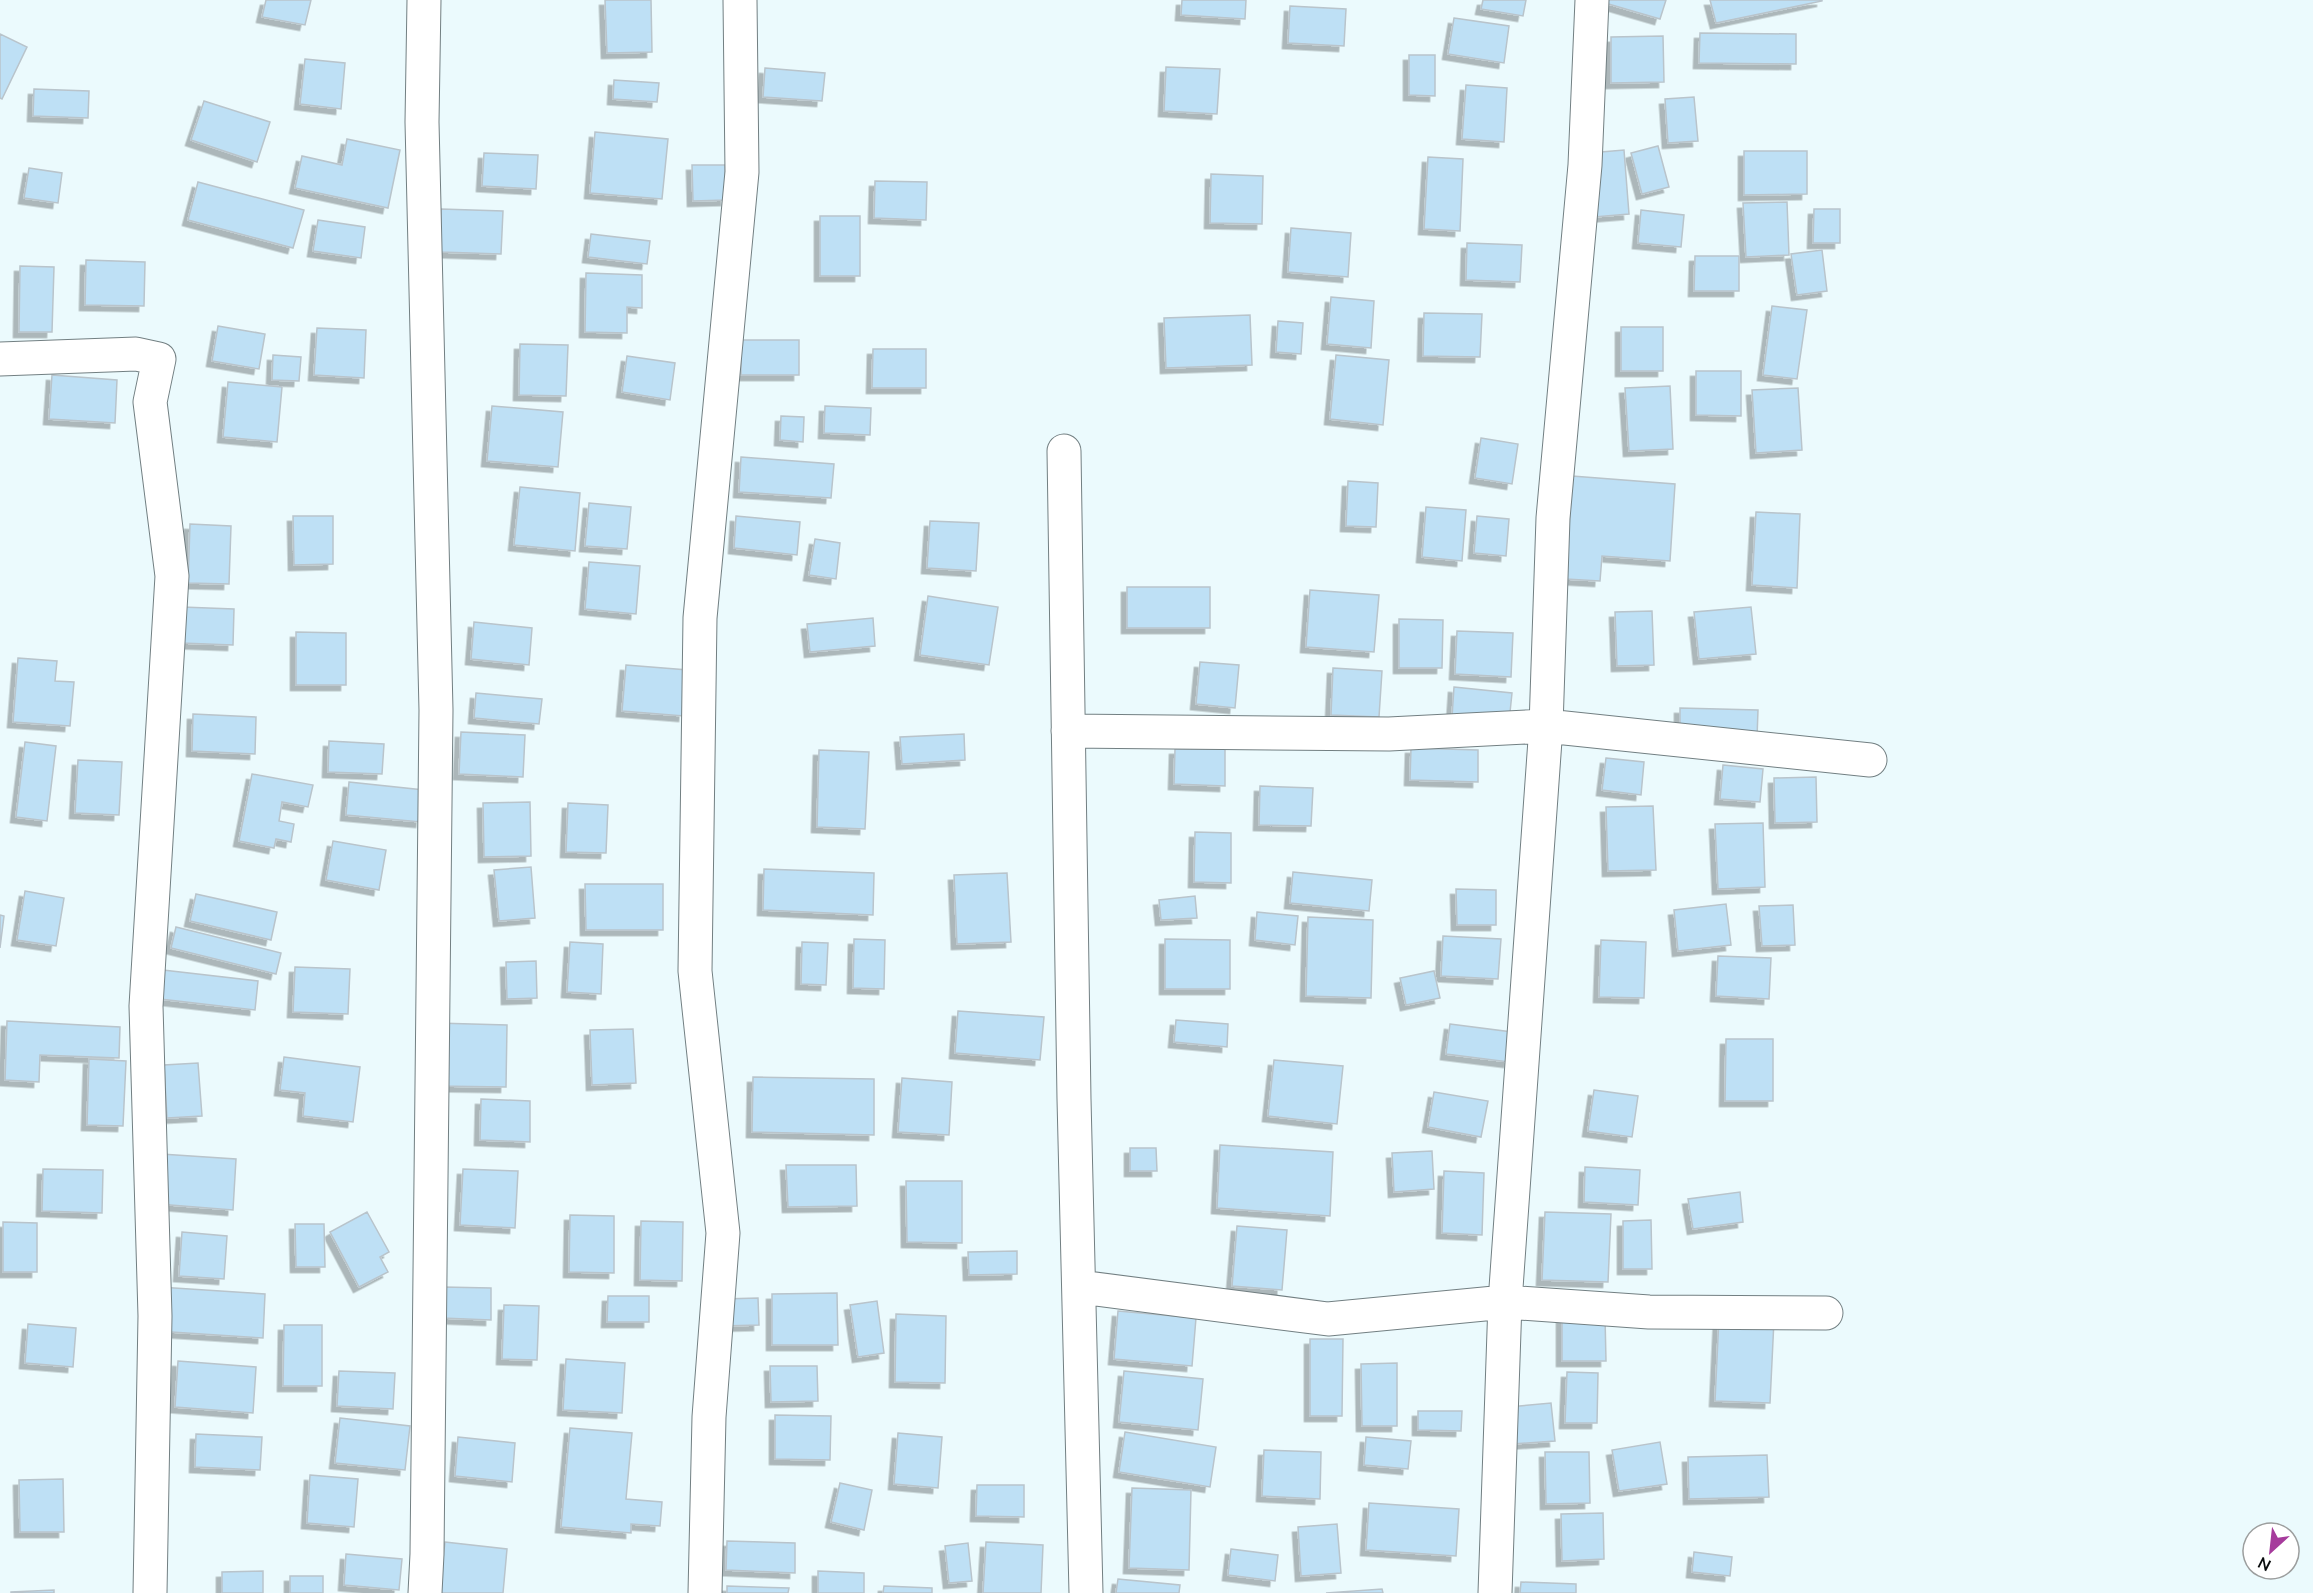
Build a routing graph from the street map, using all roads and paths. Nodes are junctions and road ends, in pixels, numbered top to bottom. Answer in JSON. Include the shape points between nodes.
{"nodes":[{"id":1,"x":424,"y":0,"type":"edge"},
{"id":2,"x":740,"y":0,"type":"edge"},
{"id":3,"x":1592,"y":0,"type":"edge"},
{"id":4,"x":0,"y":359,"type":"edge"},
{"id":5,"x":1064,"y":451,"type":"dead end"},
{"id":6,"x":1546,"y":726,"type":"junction"},
{"id":7,"x":1068,"y":731,"type":"junction"},
{"id":8,"x":1870,"y":760,"type":"dead end"},
{"id":9,"x":1080,"y":1287,"type":"junction"},
{"id":10,"x":1505,"y":1302,"type":"junction"},
{"id":11,"x":1826,"y":1313,"type":"dead end"},
{"id":12,"x":150,"y":1593,"type":"edge"},
{"id":13,"x":425,"y":1593,"type":"edge"},
{"id":14,"x":705,"y":1593,"type":"edge"},
{"id":15,"x":1086,"y":1593,"type":"edge"},
{"id":16,"x":1495,"y":1593,"type":"edge"}],
"edges":[{"from":1,"to":13,"type":"street","via":[[422,122],[436,710]]},
{"from":2,"to":14,"type":"street","via":[[742,172],[700,618],[694,971],[723,1233],[709,1417]]},
{"from":3,"to":6,"type":"street","via":[[1585,165],[1553,518]]},
{"from":4,"to":12,"type":"street","via":[[136,354],[159,359],[150,402],[172,576],[146,1006],[155,1316]]},
{"from":5,"to":7,"type":"street"},
{"from":6,"to":7,"type":"street","via":[[1389,734]]},
{"from":6,"to":8,"type":"street"},
{"from":6,"to":10,"type":"street"},
{"from":7,"to":9,"type":"street"},
{"from":9,"to":10,"type":"street","via":[[1328,1319]]},
{"from":9,"to":15,"type":"street"},
{"from":10,"to":11,"type":"street","via":[[1649,1312]]},
{"from":10,"to":16,"type":"street"}]}
